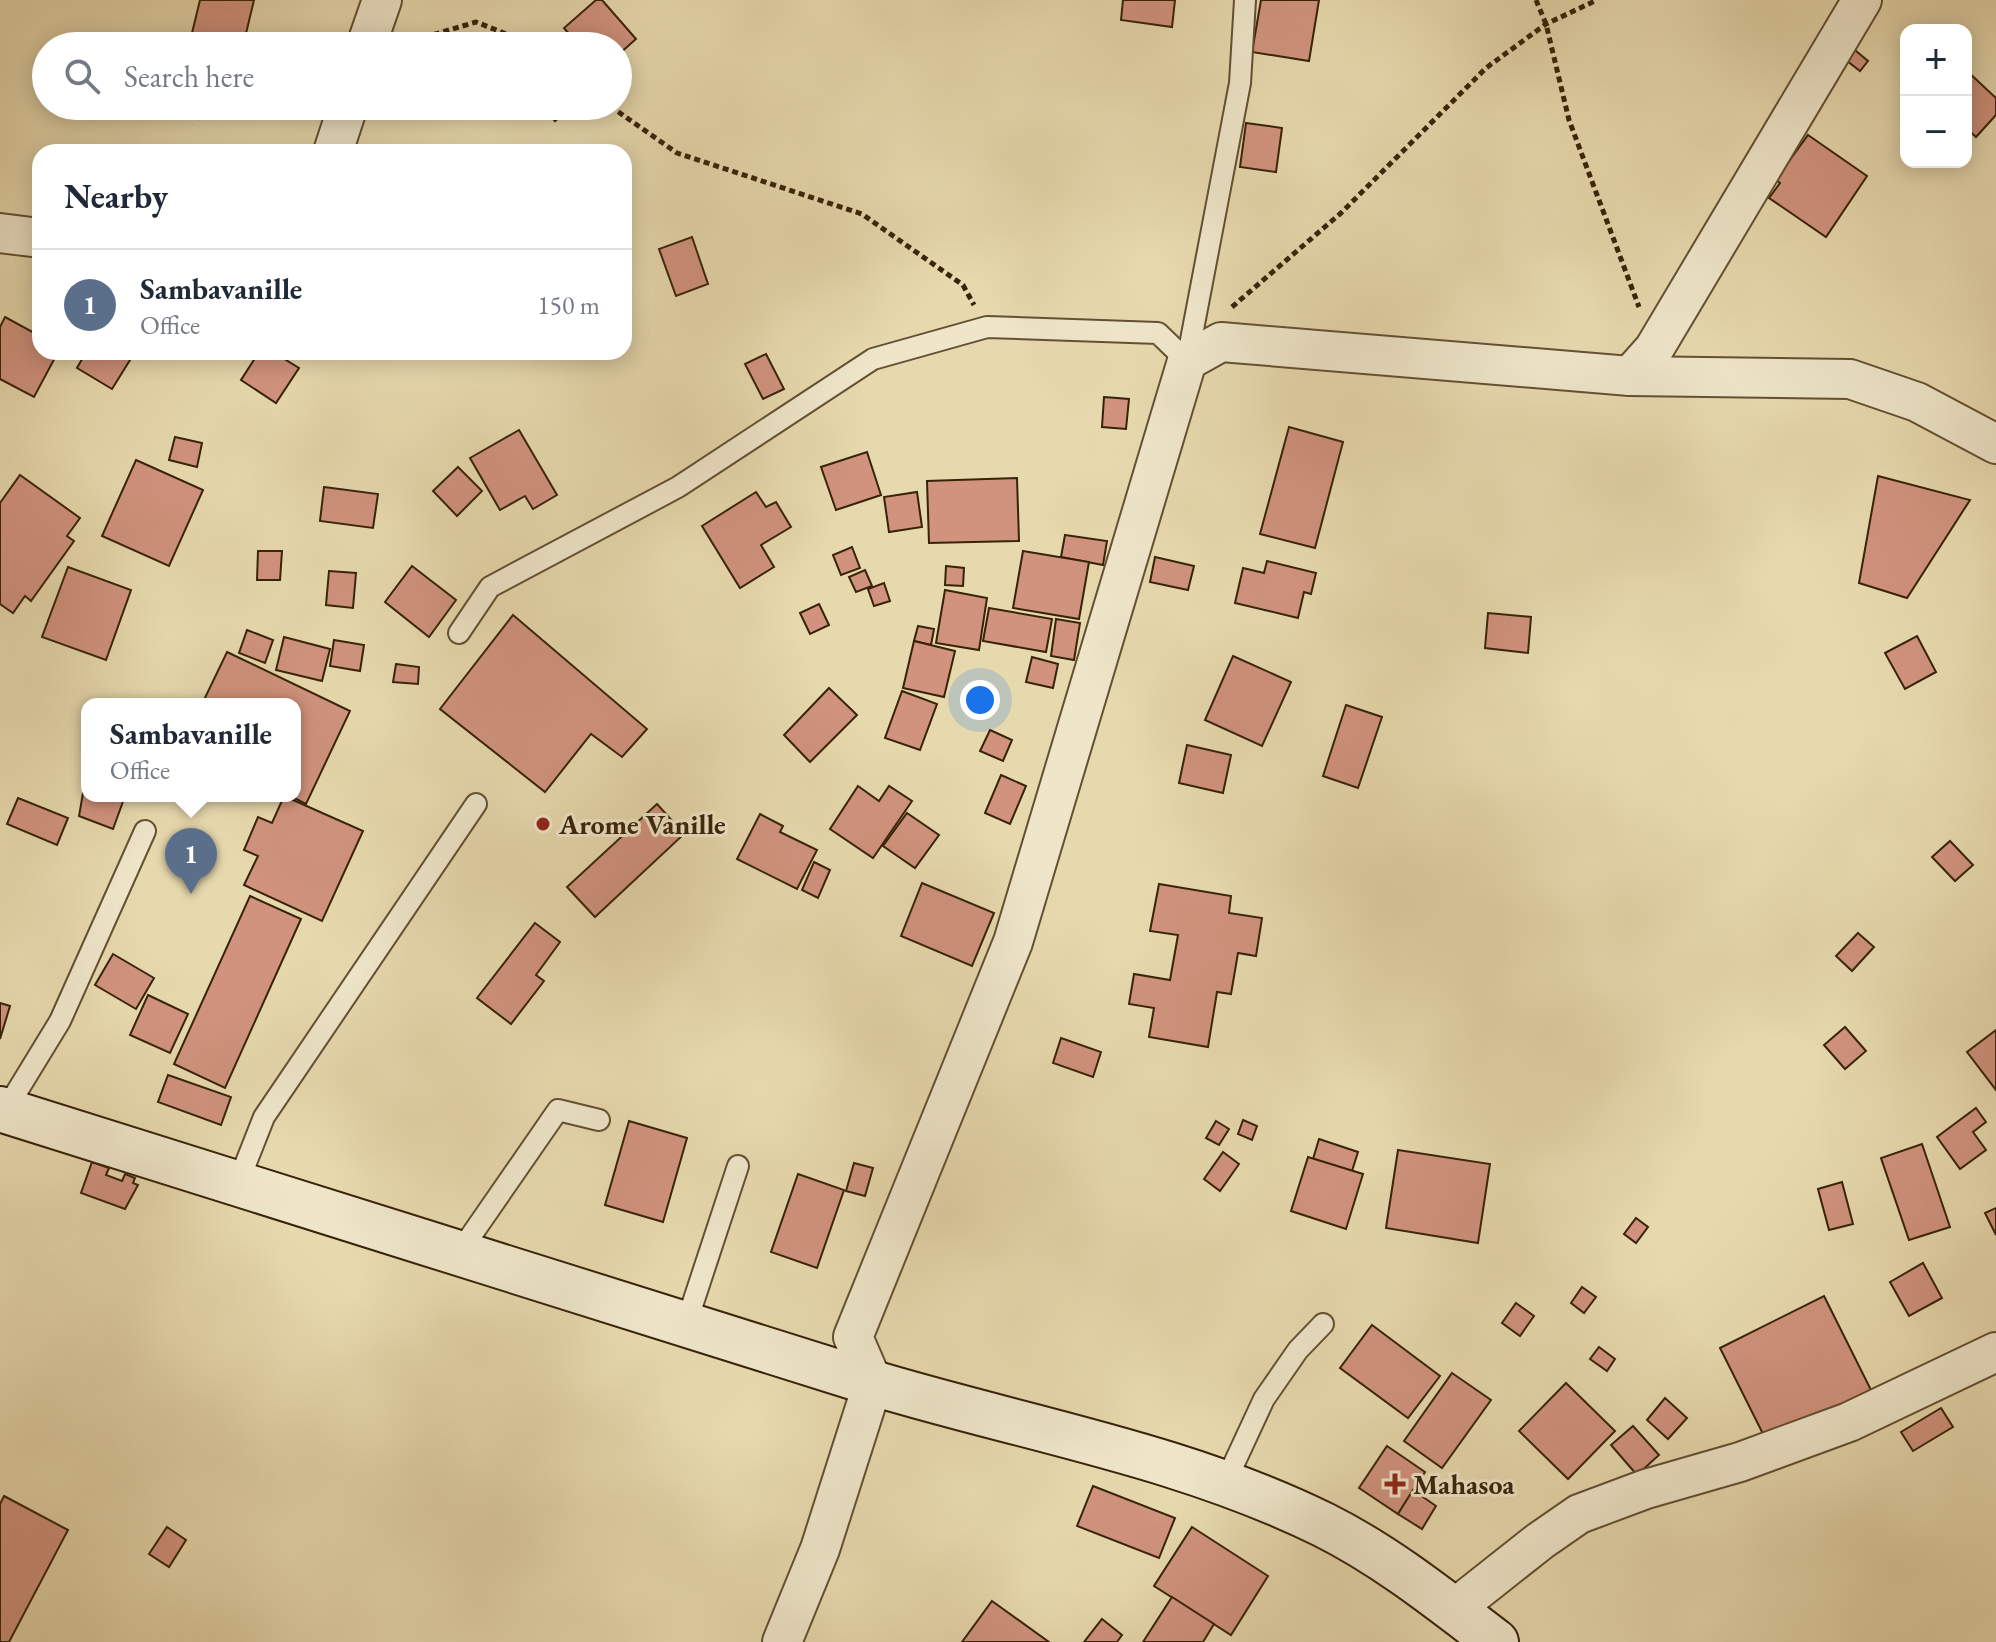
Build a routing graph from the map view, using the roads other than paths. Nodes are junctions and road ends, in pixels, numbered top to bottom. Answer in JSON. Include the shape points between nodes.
{"nodes":[{"id":1,"x":382,"y":0,"type":"edge"},
{"id":2,"x":1245,"y":0,"type":"edge"},
{"id":3,"x":1862,"y":0,"type":"edge"},
{"id":4,"x":371,"y":32,"type":"edge"},
{"id":5,"x":343,"y":120,"type":"edge"},
{"id":6,"x":336,"y":144,"type":"edge"},
{"id":7,"x":0,"y":233,"type":"edge"},
{"id":8,"x":32,"y":237,"type":"edge"},
{"id":9,"x":1187,"y":361,"type":"junction"},
{"id":10,"x":1642,"y":363,"type":"junction"},
{"id":11,"x":1996,"y":444,"type":"edge"},
{"id":12,"x":459,"y":633,"type":"dead end"},
{"id":13,"x":476,"y":804,"type":"dead end"},
{"id":14,"x":145,"y":831,"type":"dead end"},
{"id":15,"x":2,"y":1114,"type":"edge"},
{"id":16,"x":599,"y":1120,"type":"dead end"},
{"id":17,"x":738,"y":1166,"type":"dead end"},
{"id":18,"x":238,"y":1183,"type":"junction"},
{"id":19,"x":459,"y":1253,"type":"junction"},
{"id":20,"x":686,"y":1324,"type":"junction"},
{"id":21,"x":1323,"y":1324,"type":"dead end"},
{"id":22,"x":1996,"y":1352,"type":"edge"},
{"id":23,"x":873,"y":1383,"type":"junction"},
{"id":24,"x":1225,"y":1483,"type":"junction"},
{"id":25,"x":1454,"y":1609,"type":"junction"},
{"id":26,"x":782,"y":1642,"type":"edge"},
{"id":27,"x":1496,"y":1642,"type":"edge"}],
"edges":[{"from":1,"to":4,"type":"street"},
{"from":2,"to":9,"type":"lane","via":[[1240,83]]},
{"from":3,"to":10,"type":"street"},
{"from":5,"to":6,"type":"street"},
{"from":7,"to":8,"type":"street"},
{"from":9,"to":10,"type":"street","via":[[1221,342]]},
{"from":9,"to":12,"type":"lane","via":[[1158,333],[987,327],[873,359],[678,487],[490,587]]},
{"from":9,"to":23,"type":"street","via":[[1013,942],[853,1337]]},
{"from":10,"to":11,"type":"street","via":[[1850,379],[1917,402]]},
{"from":13,"to":18,"type":"lane","via":[[264,1117]]},
{"from":14,"to":15,"type":"lane","via":[[60,1021]]},
{"from":15,"to":18,"type":"main road"},
{"from":16,"to":19,"type":"lane","via":[[558,1110]]},
{"from":17,"to":20,"type":"lane"},
{"from":18,"to":19,"type":"main road"},
{"from":19,"to":20,"type":"main road"},
{"from":20,"to":23,"type":"main road"},
{"from":21,"to":24,"type":"lane","via":[[1264,1399]]},
{"from":22,"to":25,"type":"street","via":[[1849,1422],[1579,1514]]},
{"from":23,"to":24,"type":"main road","via":[[1149,1456]]},
{"from":23,"to":26,"type":"street","via":[[820,1549]]},
{"from":24,"to":25,"type":"main road","via":[[1325,1526],[1390,1563]]},
{"from":25,"to":27,"type":"main road"}]}
